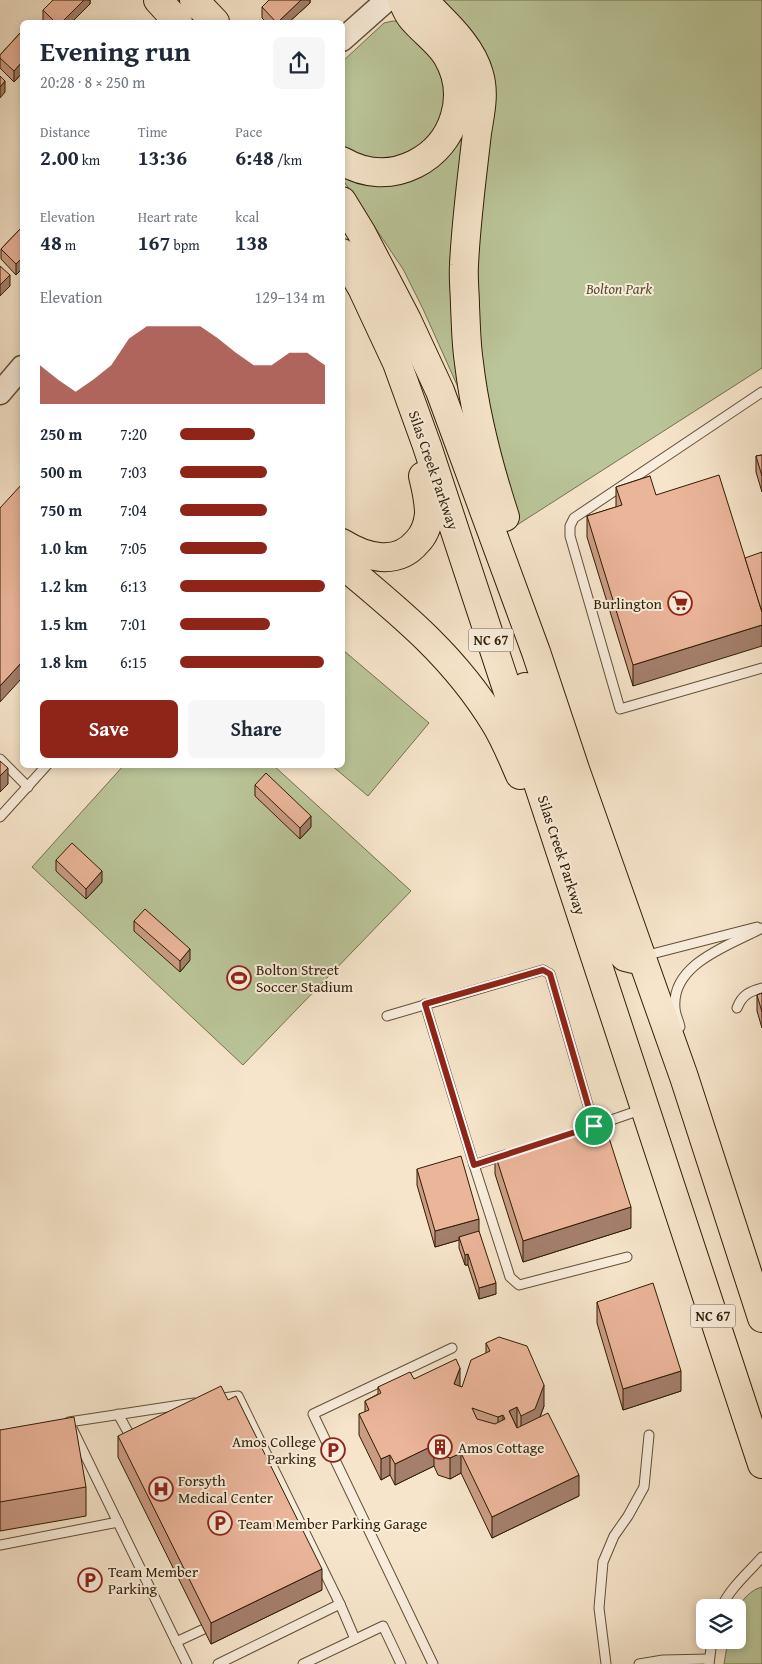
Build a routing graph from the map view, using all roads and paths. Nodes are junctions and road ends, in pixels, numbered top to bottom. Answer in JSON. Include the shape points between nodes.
{"nodes":[{"id":1,"x":158,"y":0,"type":"edge"},
{"id":2,"x":194,"y":0,"type":"edge"},
{"id":3,"x":387,"y":0,"type":"edge"},
{"id":4,"x":402,"y":0,"type":"edge"},
{"id":5,"x":421,"y":0,"type":"edge"},
{"id":6,"x":176,"y":20,"type":"edge"},
{"id":7,"x":212,"y":20,"type":"edge"},
{"id":8,"x":345,"y":37,"type":"edge"},
{"id":9,"x":345,"y":162,"type":"edge"},
{"id":10,"x":345,"y":206,"type":"edge"},
{"id":11,"x":345,"y":258,"type":"edge"},
{"id":12,"x":397,"y":363,"type":"junction"},
{"id":13,"x":20,"y":369,"type":"edge"},
{"id":14,"x":762,"y":392,"type":"edge"},
{"id":15,"x":0,"y":393,"type":"edge"},
{"id":16,"x":345,"y":544,"type":"edge"},
{"id":17,"x":345,"y":566,"type":"edge"},
{"id":18,"x":482,"y":612,"type":"junction"},
{"id":19,"x":536,"y":652,"type":"junction"},
{"id":20,"x":762,"y":668,"type":"edge"},
{"id":21,"x":0,"y":759,"type":"edge"},
{"id":22,"x":45,"y":768,"type":"edge"},
{"id":23,"x":28,"y":787,"type":"junction"},
{"id":24,"x":0,"y":817,"type":"edge"},
{"id":25,"x":582,"y":917,"type":"junction"},
{"id":26,"x":762,"y":926,"type":"edge"},
{"id":27,"x":642,"y":957,"type":"junction"},
{"id":28,"x":762,"y":988,"type":"edge"},
{"id":29,"x":425,"y":1004,"type":"junction"},
{"id":30,"x":737,"y":1008,"type":"dead end"},
{"id":31,"x":387,"y":1016,"type":"dead end"},
{"id":32,"x":684,"y":1077,"type":"junction"},
{"id":33,"x":646,"y":1109,"type":"junction"},
{"id":34,"x":518,"y":1151,"type":"edge"},
{"id":35,"x":474,"y":1165,"type":"junction"},
{"id":36,"x":627,"y":1257,"type":"dead end"},
{"id":37,"x":762,"y":1318,"type":"edge"},
{"id":38,"x":452,"y":1348,"type":"dead end"},
{"id":39,"x":118,"y":1414,"type":"junction"},
{"id":40,"x":649,"y":1435,"type":"dead end"},
{"id":41,"x":137,"y":1448,"type":"edge"},
{"id":42,"x":762,"y":1464,"type":"edge"},
{"id":43,"x":118,"y":1522,"type":"junction"},
{"id":44,"x":0,"y":1545,"type":"edge"},
{"id":45,"x":762,"y":1558,"type":"edge"},
{"id":46,"x":727,"y":1599,"type":"edge"},
{"id":47,"x":340,"y":1604,"type":"junction"},
{"id":48,"x":204,"y":1629,"type":"dead end"},
{"id":49,"x":356,"y":1639,"type":"junction"},
{"id":50,"x":176,"y":1642,"type":"junction"},
{"id":51,"x":711,"y":1649,"type":"edge"},
{"id":52,"x":709,"y":1662,"type":"edge"},
{"id":53,"x":186,"y":1664,"type":"edge"},
{"id":54,"x":218,"y":1664,"type":"edge"},
{"id":55,"x":303,"y":1664,"type":"edge"},
{"id":56,"x":401,"y":1664,"type":"edge"},
{"id":57,"x":433,"y":1664,"type":"edge"},
{"id":58,"x":606,"y":1664,"type":"edge"},
{"id":59,"x":639,"y":1664,"type":"edge"}],
"edges":[{"from":1,"to":6,"type":"main road"},
{"from":2,"to":7,"type":"main road"},
{"from":3,"to":8,"type":"street"},
{"from":4,"to":9,"type":"main road","via":[[410,16],[440,46],[453,69],[458,97],[454,122],[432,153],[410,166],[384,173],[361,170]]},
{"from":5,"to":19,"type":"main road","via":[[461,41],[476,65],[481,81],[482,99],[464,266],[469,363],[496,489],[532,600]]},
{"from":10,"to":19,"type":"main road","number":"NC 67","via":[[407,320],[440,391]]},
{"from":11,"to":12,"type":"main road","name":"Silas Creek Parkway","number":"NC 67"},
{"from":12,"to":16,"type":"main road","via":[[398,400],[428,496],[427,526],[412,548],[398,556],[367,555]]},
{"from":12,"to":18,"type":"main road","name":"Silas Creek Parkway","number":"NC 67"},
{"from":13,"to":15,"type":"street"},
{"from":14,"to":20,"type":"lane","via":[[574,518],[570,536],[620,709]]},
{"from":17,"to":25,"type":"main road","via":[[436,646],[480,699],[521,777],[546,847]]},
{"from":18,"to":25,"type":"main road","name":"Silas Creek Parkway","number":"NC 67"},
{"from":18,"to":27,"type":"main road","via":[[507,648],[524,684],[614,945],[630,958]]},
{"from":19,"to":27,"type":"main road","number":"NC 67"},
{"from":21,"to":23,"type":"lane"},
{"from":22,"to":23,"type":"lane"},
{"from":23,"to":24,"type":"lane"},
{"from":25,"to":33,"type":"main road","name":"Silas Creek Parkway","number":"NC 67"},
{"from":26,"to":27,"type":"lane"},
{"from":26,"to":32,"type":"lane","via":[[703,958],[679,983],[675,1008],[682,1038]]},
{"from":27,"to":32,"type":"main road","number":"NC 67"},
{"from":28,"to":30,"type":"lane","via":[[747,993]]},
{"from":29,"to":31,"type":"lane"},
{"from":29,"to":33,"type":"lane","via":[[548,971],[590,1127]]},
{"from":29,"to":35,"type":"lane"},
{"from":32,"to":37,"type":"main road","number":"NC 67"},
{"from":33,"to":42,"type":"main road","name":"Silas Creek Parkway","number":"NC 67"},
{"from":34,"to":35,"type":"lane"},
{"from":35,"to":36,"type":"lane","via":[[510,1277],[519,1285]]},
{"from":38,"to":57,"type":"lane","via":[[313,1414]]},
{"from":39,"to":41,"type":"lane"},
{"from":39,"to":43,"type":"lane","via":[[69,1422]]},
{"from":39,"to":47,"type":"lane","via":[[238,1396]]},
{"from":40,"to":58,"type":"lane","via":[[644,1487],[614,1536],[603,1562],[599,1608]]},
{"from":43,"to":44,"type":"lane"},
{"from":43,"to":50,"type":"lane"},
{"from":45,"to":46,"type":"lane","via":[[736,1584]]},
{"from":47,"to":49,"type":"lane"},
{"from":47,"to":54,"type":"lane"},
{"from":48,"to":50,"type":"lane"},
{"from":49,"to":55,"type":"lane"},
{"from":49,"to":56,"type":"lane","via":[[383,1626]]},
{"from":50,"to":53,"type":"lane"},
{"from":51,"to":52,"type":"lane"},
{"from":52,"to":59,"type":"lane","via":[[663,1660]]}]}
